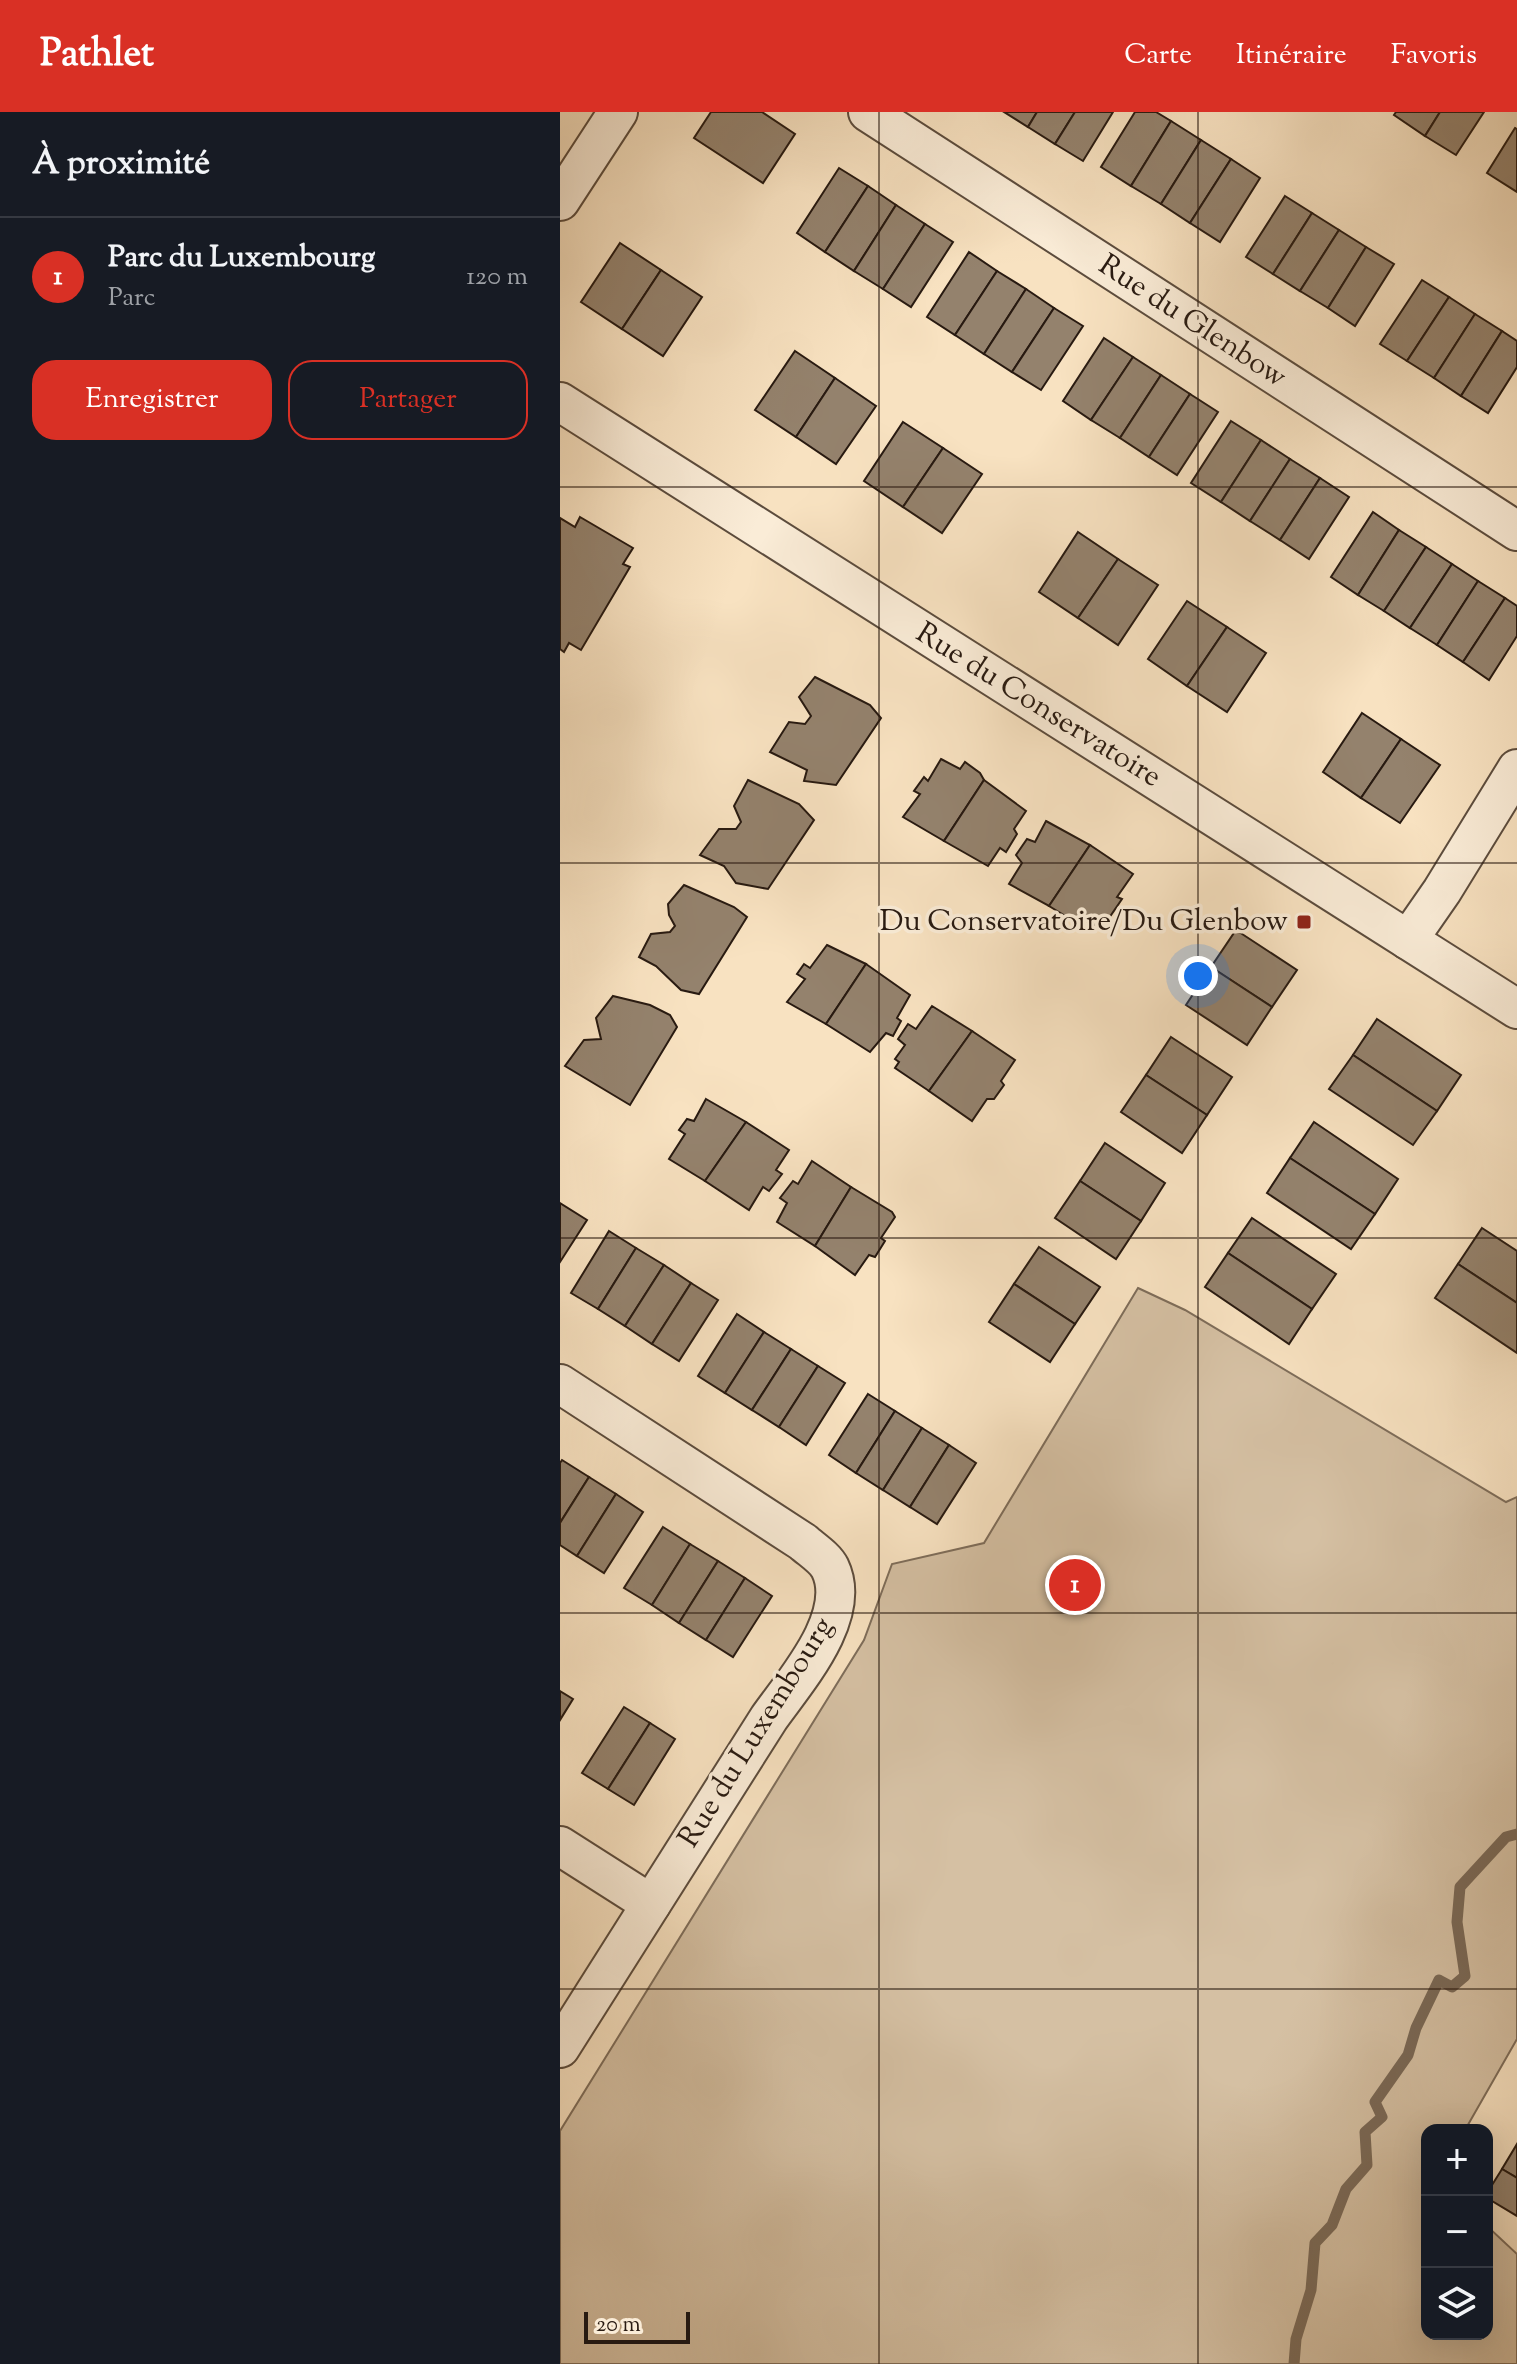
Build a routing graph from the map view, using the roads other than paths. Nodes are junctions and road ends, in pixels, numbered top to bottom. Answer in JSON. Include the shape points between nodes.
{"nodes":[{"id":1,"x":618,"y":112,"type":"edge"},
{"id":2,"x":868,"y":112,"type":"edge"},
{"id":3,"x":560,"y":201,"type":"edge"},
{"id":4,"x":560,"y":402,"type":"edge"},
{"id":5,"x":1517,"y":531,"type":"edge"},
{"id":6,"x":1517,"y":769,"type":"edge"},
{"id":7,"x":1408,"y":940,"type":"junction"},
{"id":8,"x":1517,"y":1009,"type":"edge"},
{"id":9,"x":560,"y":1384,"type":"edge"},
{"id":10,"x":560,"y":1846,"type":"edge"},
{"id":11,"x":651,"y":1904,"type":"junction"},
{"id":12,"x":560,"y":2048,"type":"edge"}],
"edges":[{"from":1,"to":3,"type":"street"},
{"from":2,"to":5,"type":"street","name":"Rue du Glenbow"},
{"from":4,"to":7,"type":"street","name":"Rue du Conservatoire"},
{"from":6,"to":7,"type":"street"},
{"from":7,"to":8,"type":"street","name":"Rue du Conservatoire"},
{"from":9,"to":11,"type":"street","name":"Rue du Luxembourg","via":[[803,1542],[828,1565],[837,1589],[833,1617],[802,1670]]},
{"from":10,"to":11,"type":"street"},
{"from":11,"to":12,"type":"street","name":"Rue du Luxembourg"}]}
